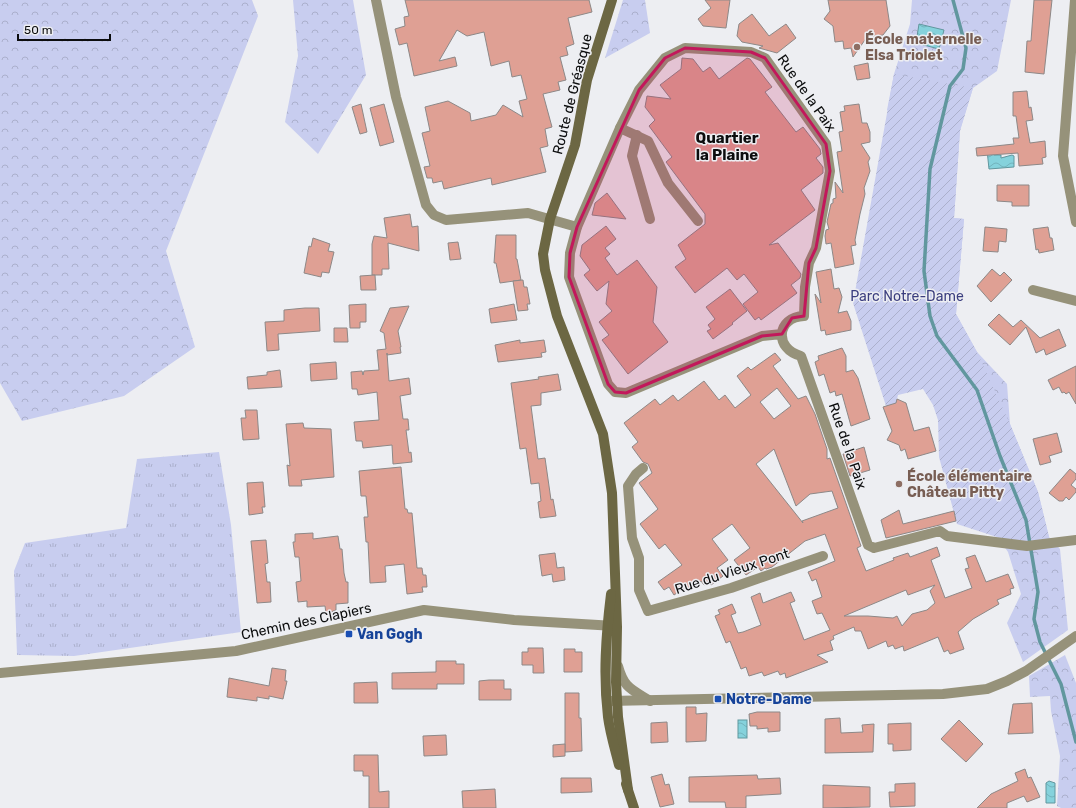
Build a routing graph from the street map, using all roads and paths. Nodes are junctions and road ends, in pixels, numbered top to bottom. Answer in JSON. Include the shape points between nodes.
{"nodes":[{"id":1,"x":376,"y":0,"type":"edge"},
{"id":2,"x":612,"y":0,"type":"edge"},
{"id":3,"x":1075,"y":0,"type":"edge"},
{"id":4,"x":620,"y":128,"type":"junction"},
{"id":5,"x":637,"y":135,"type":"junction"},
{"id":6,"x":550,"y":219,"type":"junction"},
{"id":7,"x":650,"y":219,"type":"dead end"},
{"id":8,"x":698,"y":221,"type":"dead end"},
{"id":9,"x":1076,"y":222,"type":"edge"},
{"id":10,"x":577,"y":227,"type":"junction"},
{"id":11,"x":1033,"y":290,"type":"dead end"},
{"id":12,"x":1076,"y":301,"type":"edge"},
{"id":13,"x":782,"y":334,"type":"junction"},
{"id":14,"x":643,"y":468,"type":"dead end"},
{"id":15,"x":1076,"y":540,"type":"edge"},
{"id":16,"x":823,"y":556,"type":"dead end"},
{"id":17,"x":612,"y":626,"type":"junction"},
{"id":18,"x":1076,"y":636,"type":"edge"},
{"id":19,"x":616,"y":661,"type":"junction"},
{"id":20,"x":0,"y":673,"type":"edge"},
{"id":21,"x":650,"y":700,"type":"junction"},
{"id":22,"x":607,"y":701,"type":"junction"},
{"id":23,"x":618,"y":701,"type":"junction"},
{"id":24,"x":628,"y":790,"type":"junction"},
{"id":25,"x":634,"y":808,"type":"edge"}],
"edges":[{"from":1,"to":6,"type":"street","via":[[396,97],[426,205],[434,215],[446,220],[528,213]]},
{"from":2,"to":6,"type":"street","name":"Route de Gréasque","via":[[587,80],[575,145]]},
{"from":3,"to":9,"type":"street","via":[[1063,156]]},
{"from":4,"to":5,"type":"street"},
{"from":4,"to":10,"type":"street","name":"Rue de la Paix"},
{"from":4,"to":13,"type":"street","name":"Rue de la Paix","via":[[639,90],[665,58],[685,48],[751,52],[765,58],[826,144],[830,171],[816,248],[809,263],[804,316],[792,318],[783,328]]},
{"from":5,"to":7,"type":"street","via":[[632,156]]},
{"from":5,"to":8,"type":"street","via":[[648,141],[668,183]]},
{"from":6,"to":10,"type":"street"},
{"from":6,"to":17,"type":"street","name":"Route de Gréasque","via":[[543,254],[545,270],[558,316],[603,434],[612,493]]},
{"from":10,"to":13,"type":"street","name":"Rue de la Paix","via":[[570,253],[569,277],[608,384],[615,392],[626,393],[762,336]]},
{"from":11,"to":12,"type":"street"},
{"from":13,"to":15,"type":"street","name":"Rue de la Paix","via":[[785,346],[794,354],[801,356],[868,545],[874,548],[940,531],[947,536],[1031,546]]},
{"from":14,"to":16,"type":"street","name":"Rue du Vieux Pont","via":[[628,486],[632,538],[638,558],[639,590],[648,611],[731,588]]},
{"from":17,"to":19,"type":"street"},
{"from":17,"to":20,"type":"street","name":"Chemin des Clapiers","via":[[514,620],[424,610],[236,650]]},
{"from":17,"to":22,"type":"street","via":[[605,659]]},
{"from":18,"to":21,"type":"street","via":[[1026,671],[987,689],[943,694]]},
{"from":19,"to":21,"type":"street","via":[[621,680],[630,689]]},
{"from":19,"to":23,"type":"street"},
{"from":21,"to":23,"type":"street"},
{"from":22,"to":23,"type":"street"},
{"from":22,"to":24,"type":"street","via":[[608,719]]},
{"from":23,"to":24,"type":"street"},
{"from":24,"to":25,"type":"street"}]}
